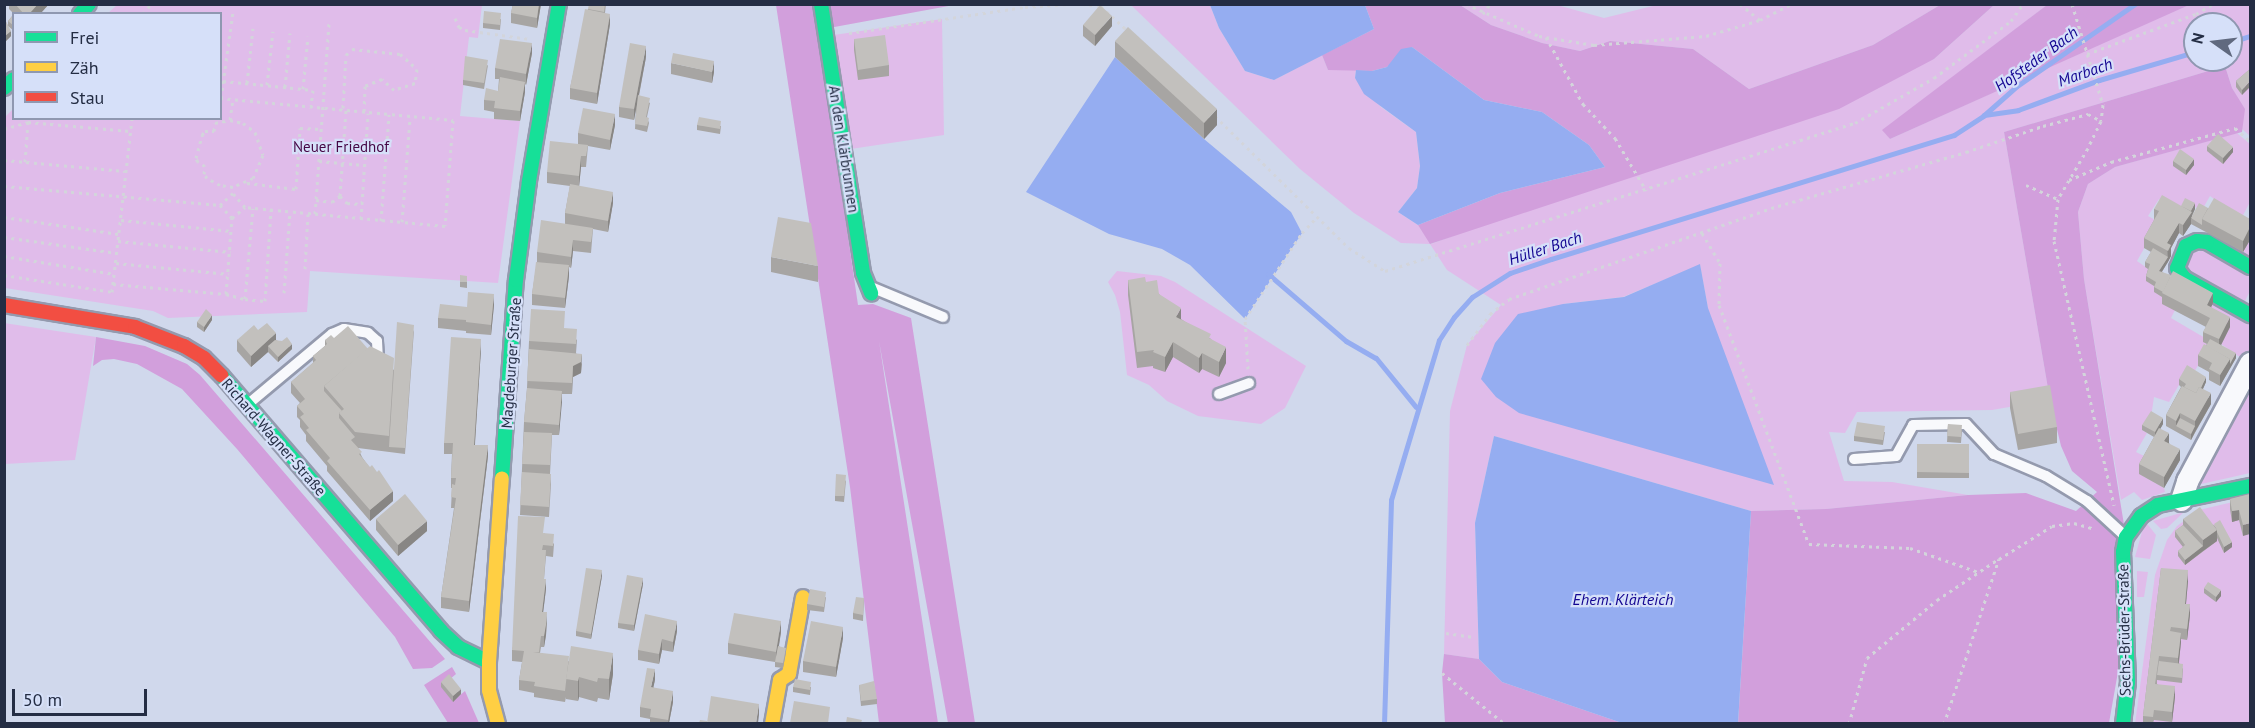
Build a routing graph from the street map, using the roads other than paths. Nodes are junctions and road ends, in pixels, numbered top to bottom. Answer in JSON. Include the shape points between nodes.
{"nodes":[{"id":1,"x":559,"y":4,"type":"edge"},
{"id":2,"x":821,"y":4,"type":"edge"},
{"id":3,"x":2250,"y":267,"type":"edge"},
{"id":4,"x":869,"y":290,"type":"joint"},
{"id":5,"x":4,"y":305,"type":"edge"},
{"id":6,"x":2250,"y":315,"type":"edge"},
{"id":7,"x":943,"y":317,"type":"dead end"},
{"id":8,"x":378,"y":360,"type":"edge"},
{"id":9,"x":2250,"y":363,"type":"edge"},
{"id":10,"x":1249,"y":383,"type":"road end"},
{"id":11,"x":1219,"y":394,"type":"dead end"},
{"id":12,"x":247,"y":405,"type":"junction"},
{"id":13,"x":1854,"y":459,"type":"dead end"},
{"id":14,"x":2250,"y":486,"type":"edge"},
{"id":15,"x":2181,"y":500,"type":"junction"},
{"id":16,"x":2126,"y":537,"type":"junction"},
{"id":17,"x":803,"y":597,"type":"dead end"},
{"id":18,"x":489,"y":662,"type":"junction"},
{"id":19,"x":498,"y":723,"type":"edge"},
{"id":20,"x":772,"y":723,"type":"edge"},
{"id":21,"x":2123,"y":723,"type":"edge"}],
"edges":[{"from":1,"to":18,"type":"street","name":"Magdeburger Straße","via":[[516,280]]},
{"from":2,"to":4,"type":"street","name":"An den Klärbrunnen","via":[[863,273]]},
{"from":3,"to":6,"type":"street","via":[[2207,242],[2197,241],[2186,246],[2177,268],[2184,278]]},
{"from":4,"to":7,"type":"lane"},
{"from":5,"to":12,"type":"street","name":"Richard-Wagner-Straße","via":[[158,334],[204,358]]},
{"from":8,"to":12,"type":"lane","via":[[377,341],[368,333],[344,329],[332,334]]},
{"from":9,"to":15,"type":"street","via":[[2187,481]]},
{"from":10,"to":11,"type":"lane"},
{"from":12,"to":18,"type":"street","name":"Richard-Wagner-Straße","via":[[441,631],[458,647]]},
{"from":13,"to":16,"type":"lane","via":[[1896,456],[1913,425],[1966,424],[1994,454],[2046,476],[2087,501]]},
{"from":14,"to":15,"type":"street"},
{"from":15,"to":16,"type":"street","via":[[2158,505],[2141,516]]},
{"from":16,"to":21,"type":"street","name":"Sechs-Brüder-Straße","via":[[2123,552],[2128,682]]},
{"from":17,"to":20,"type":"street","via":[[789,674],[780,680]]},
{"from":18,"to":19,"type":"street","name":"Magdeburger Straße","via":[[489,690]]}]}
